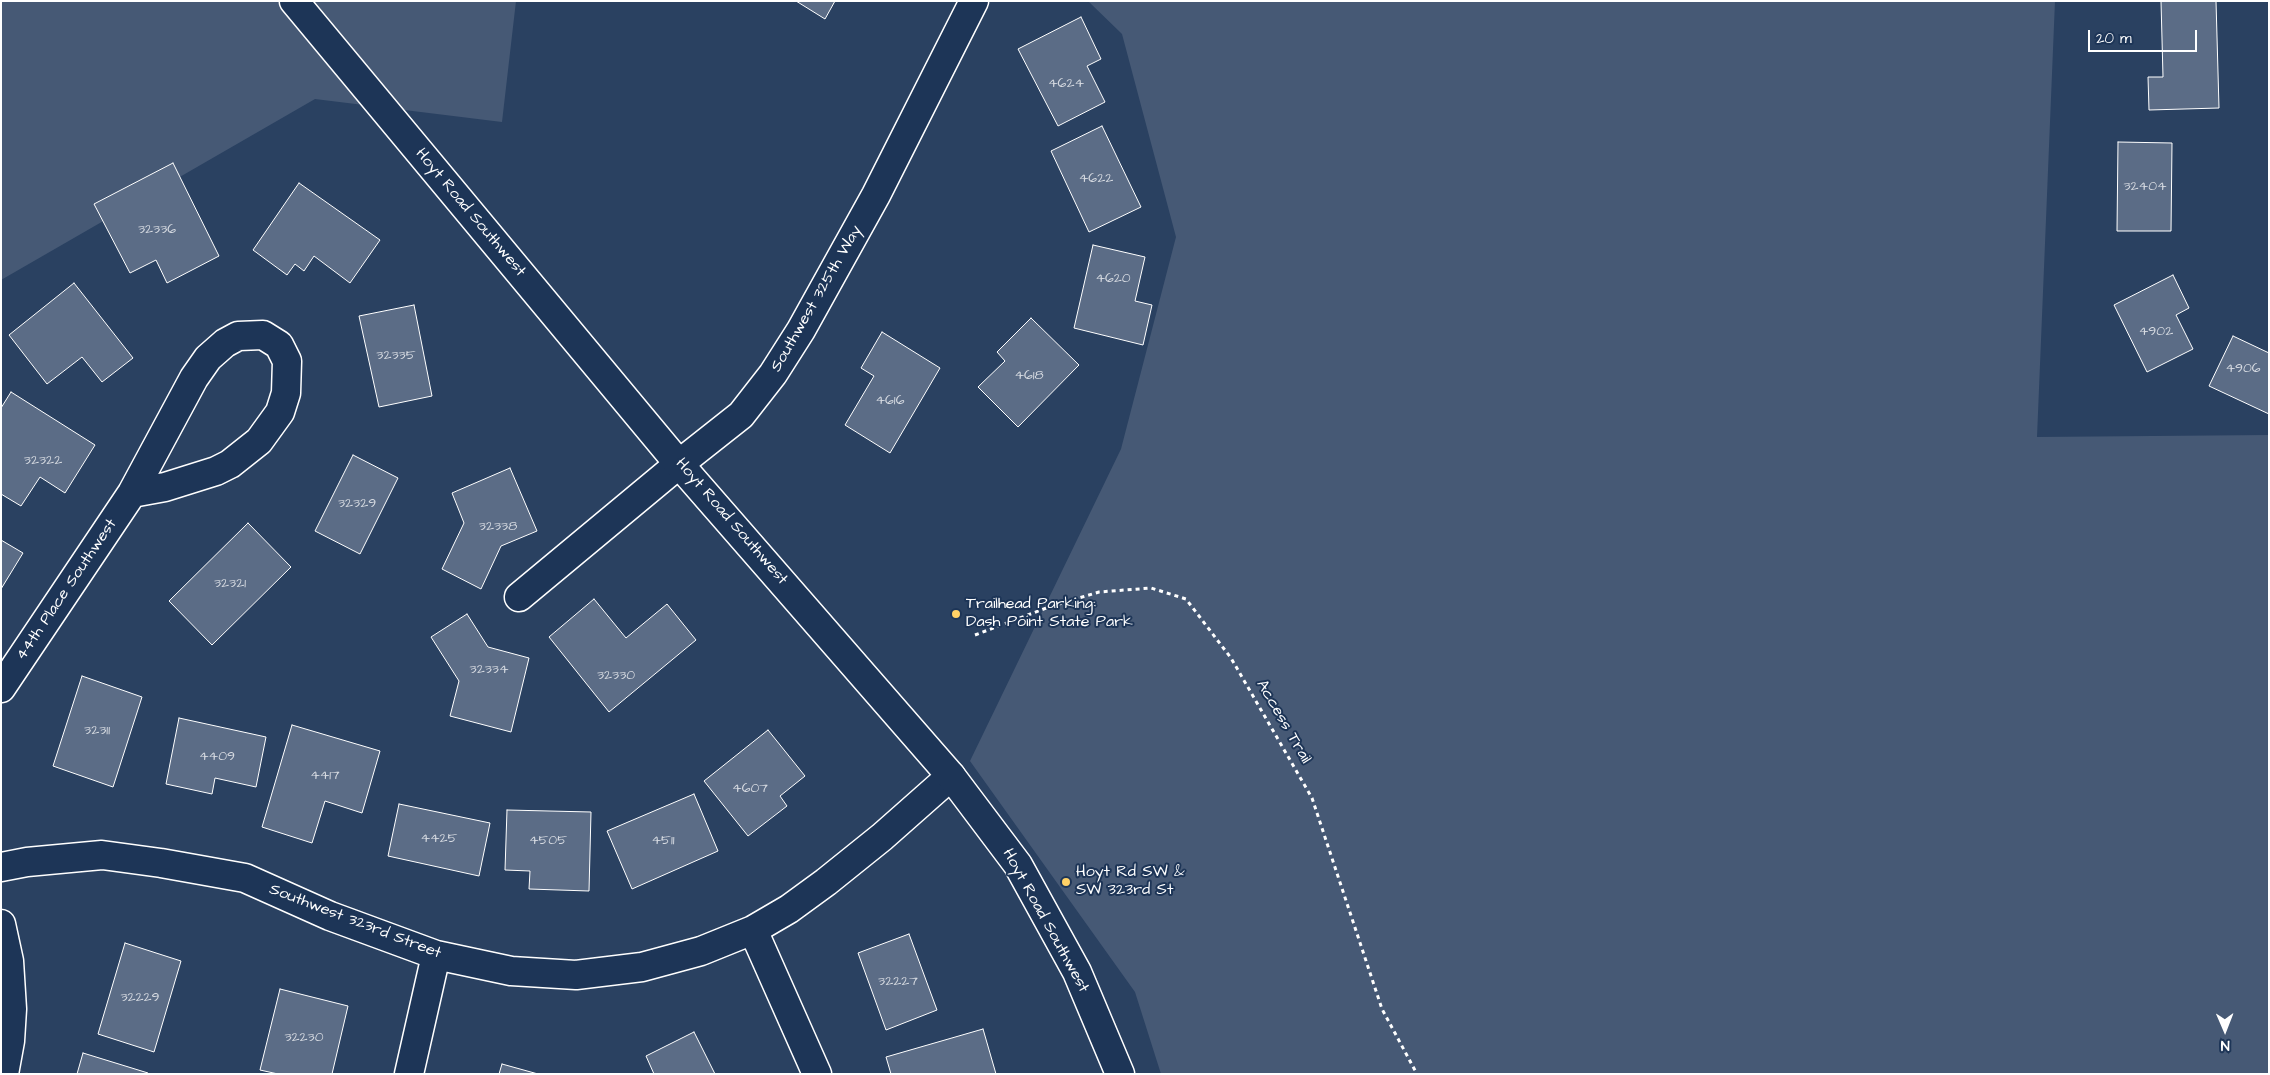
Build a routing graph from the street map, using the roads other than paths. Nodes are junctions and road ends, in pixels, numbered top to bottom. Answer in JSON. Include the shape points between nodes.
{"nodes":[{"id":1,"x":294,"y":1,"type":"edge"},
{"id":2,"x":974,"y":1,"type":"edge"},
{"id":3,"x":679,"y":464,"type":"junction"},
{"id":4,"x":132,"y":492,"type":"junction"},
{"id":5,"x":519,"y":597,"type":"dead end"},
{"id":6,"x":1,"y":688,"type":"edge"},
{"id":7,"x":951,"y":776,"type":"junction"},
{"id":8,"x":1,"y":867,"type":"edge"},
{"id":9,"x":1,"y":924,"type":"edge"},
{"id":10,"x":753,"y":930,"type":"junction"},
{"id":11,"x":436,"y":955,"type":"junction"},
{"id":12,"x":4,"y":1074,"type":"edge"},
{"id":13,"x":409,"y":1074,"type":"edge"},
{"id":14,"x":817,"y":1074,"type":"edge"},
{"id":15,"x":1120,"y":1074,"type":"edge"}],
"edges":[{"from":1,"to":3,"type":"street","name":"Hoyt Road Southwest"},
{"from":2,"to":3,"type":"street","name":"Southwest 325th Way","via":[[876,195],[778,367],[741,415]]},
{"from":3,"to":5,"type":"street","name":"Southwest 325th Way"},
{"from":3,"to":7,"type":"street","name":"Hoyt Road Southwest"},
{"from":4,"to":4,"type":"street","name":"44th Place Southwest","via":[[165,487],[216,471],[259,441],[280,412],[286,393],[287,361],[280,345],[263,335],[244,335],[225,343],[208,358]]},
{"from":4,"to":6,"type":"street","name":"44th Place Southwest"},
{"from":7,"to":10,"type":"street","name":"Southwest 323rd Street","via":[[882,838],[826,882]]},
{"from":7,"to":15,"type":"street","name":"Hoyt Road Southwest","via":[[1018,865],[1077,972]]},
{"from":8,"to":11,"type":"street","name":"Southwest 323rd Street","via":[[102,855],[244,878],[330,916]]},
{"from":9,"to":12,"type":"street","via":[[9,961],[12,1009]]},
{"from":10,"to":11,"type":"street","name":"Southwest 323rd Street","via":[[701,951],[642,968],[576,975],[511,971]]},
{"from":10,"to":14,"type":"street"},
{"from":11,"to":13,"type":"street"}]}
